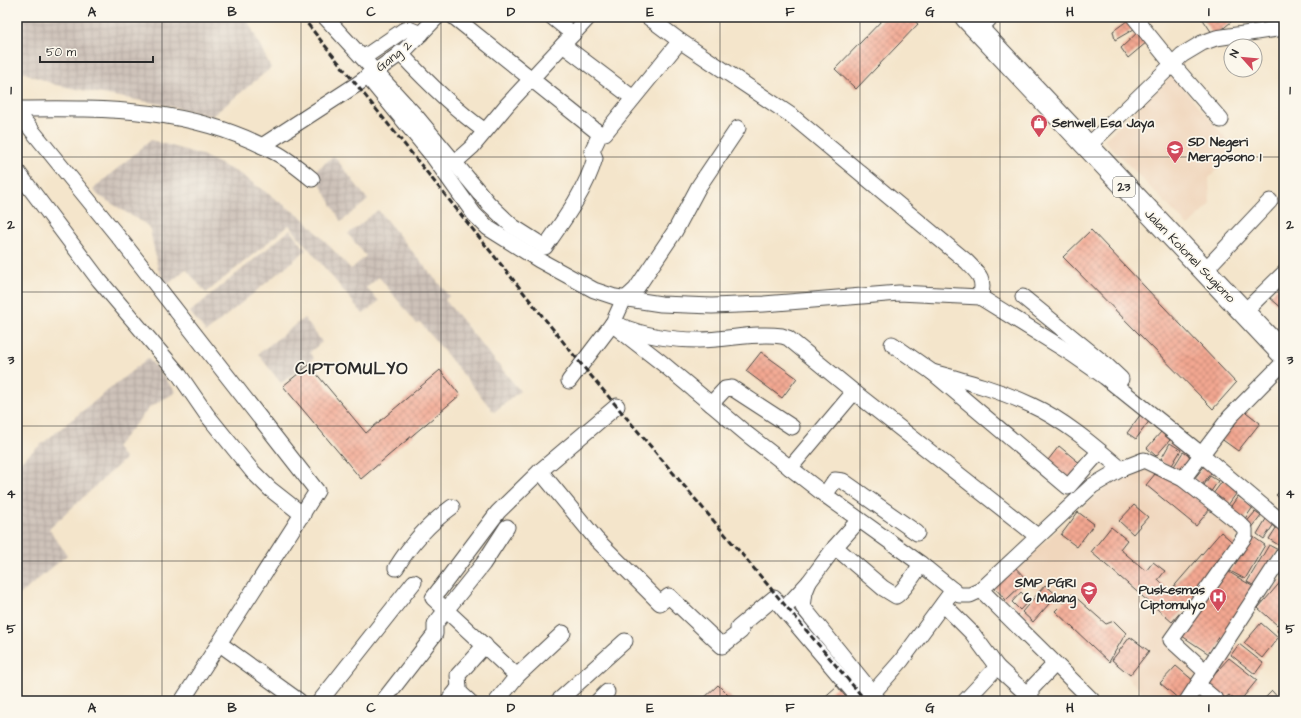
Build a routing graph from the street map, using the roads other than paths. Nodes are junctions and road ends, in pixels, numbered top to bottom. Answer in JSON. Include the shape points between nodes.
{"nodes":[{"id":1,"x":325,"y":17,"type":"edge"},
{"id":2,"x":437,"y":17,"type":"edge"},
{"id":3,"x":454,"y":17,"type":"edge"},
{"id":4,"x":552,"y":17,"type":"edge"},
{"id":5,"x":648,"y":17,"type":"edge"},
{"id":6,"x":1134,"y":17,"type":"edge"},
{"id":7,"x":586,"y":19,"type":"dead end"},
{"id":8,"x":979,"y":21,"type":"edge"},
{"id":9,"x":1284,"y":28,"type":"edge"},
{"id":10,"x":421,"y":34,"type":"junction"},
{"id":11,"x":573,"y":34,"type":"junction"},
{"id":12,"x":680,"y":41,"type":"junction"},
{"id":13,"x":563,"y":45,"type":"junction"},
{"id":14,"x":400,"y":53,"type":"junction"},
{"id":15,"x":363,"y":58,"type":"junction"},
{"id":16,"x":1172,"y":64,"type":"junction"},
{"id":17,"x":371,"y":74,"type":"junction"},
{"id":18,"x":531,"y":80,"type":"junction"},
{"id":19,"x":634,"y":98,"type":"junction"},
{"id":20,"x":17,"y":111,"type":"edge"},
{"id":21,"x":1221,"y":120,"type":"dead end"},
{"id":22,"x":738,"y":128,"type":"dead end"},
{"id":23,"x":485,"y":131,"type":"junction"},
{"id":24,"x":600,"y":134,"type":"junction"},
{"id":25,"x":262,"y":146,"type":"junction"},
{"id":26,"x":1088,"y":146,"type":"junction"},
{"id":27,"x":454,"y":164,"type":"junction"},
{"id":28,"x":17,"y":171,"type":"edge"},
{"id":29,"x":312,"y":178,"type":"dead end"},
{"id":30,"x":1270,"y":201,"type":"dead end"},
{"id":31,"x":1205,"y":270,"type":"junction"},
{"id":32,"x":1284,"y":273,"type":"edge"},
{"id":33,"x":980,"y":297,"type":"junction"},
{"id":34,"x":1023,"y":297,"type":"dead end"},
{"id":35,"x":625,"y":298,"type":"junction"},
{"id":36,"x":1244,"y":312,"type":"junction"},
{"id":37,"x":612,"y":323,"type":"junction"},
{"id":38,"x":892,"y":344,"type":"dead end"},
{"id":39,"x":1284,"y":355,"type":"edge"},
{"id":40,"x":1284,"y":362,"type":"edge"},
{"id":41,"x":932,"y":372,"type":"junction"},
{"id":42,"x":569,"y":381,"type":"dead end"},
{"id":43,"x":854,"y":392,"type":"junction"},
{"id":44,"x":712,"y":404,"type":"junction"},
{"id":45,"x":617,"y":406,"type":"dead end"},
{"id":46,"x":1160,"y":420,"type":"junction"},
{"id":47,"x":792,"y":427,"type":"dead end"},
{"id":48,"x":1100,"y":451,"type":"junction"},
{"id":49,"x":1201,"y":454,"type":"junction"},
{"id":50,"x":790,"y":468,"type":"junction"},
{"id":51,"x":1121,"y":469,"type":"junction"},
{"id":52,"x":540,"y":471,"type":"junction"},
{"id":53,"x":1183,"y":478,"type":"junction"},
{"id":54,"x":825,"y":495,"type":"junction"},
{"id":55,"x":452,"y":507,"type":"dead end"},
{"id":56,"x":303,"y":515,"type":"junction"},
{"id":57,"x":859,"y":520,"type":"junction"},
{"id":58,"x":1284,"y":524,"type":"edge"},
{"id":59,"x":507,"y":527,"type":"dead end"},
{"id":60,"x":917,"y":533,"type":"dead end"},
{"id":61,"x":1037,"y":536,"type":"junction"},
{"id":62,"x":835,"y":548,"type":"junction"},
{"id":63,"x":1284,"y":553,"type":"edge"},
{"id":64,"x":921,"y":564,"type":"junction"},
{"id":65,"x":396,"y":568,"type":"dead end"},
{"id":66,"x":414,"y":582,"type":"dead end"},
{"id":67,"x":809,"y":582,"type":"junction"},
{"id":68,"x":953,"y":590,"type":"junction"},
{"id":69,"x":981,"y":590,"type":"junction"},
{"id":70,"x":943,"y":604,"type":"junction"},
{"id":71,"x":446,"y":609,"type":"junction"},
{"id":72,"x":784,"y":610,"type":"junction"},
{"id":73,"x":563,"y":633,"type":"dead end"},
{"id":74,"x":625,"y":641,"type":"dead end"},
{"id":75,"x":220,"y":644,"type":"junction"},
{"id":76,"x":484,"y":645,"type":"junction"},
{"id":77,"x":1055,"y":664,"type":"junction"},
{"id":78,"x":997,"y":667,"type":"junction"},
{"id":79,"x":517,"y":676,"type":"junction"},
{"id":80,"x":1202,"y":679,"type":"junction"},
{"id":81,"x":452,"y":696,"type":"edge"},
{"id":82,"x":871,"y":699,"type":"edge"},
{"id":83,"x":1031,"y":700,"type":"edge"},
{"id":84,"x":182,"y":701,"type":"edge"},
{"id":85,"x":299,"y":701,"type":"edge"},
{"id":86,"x":320,"y":701,"type":"edge"},
{"id":87,"x":383,"y":701,"type":"edge"},
{"id":88,"x":469,"y":701,"type":"edge"},
{"id":89,"x":497,"y":701,"type":"edge"},
{"id":90,"x":558,"y":701,"type":"edge"},
{"id":91,"x":965,"y":701,"type":"edge"},
{"id":92,"x":1093,"y":701,"type":"edge"},
{"id":93,"x":1187,"y":701,"type":"edge"},
{"id":94,"x":1217,"y":701,"type":"edge"}],
"edges":[{"from":1,"to":15,"type":"street"},
{"from":2,"to":10,"type":"street","name":"Gang 2"},
{"from":3,"to":18,"type":"street"},
{"from":4,"to":11,"type":"street"},
{"from":5,"to":12,"type":"street"},
{"from":6,"to":16,"type":"street"},
{"from":7,"to":11,"type":"street"},
{"from":8,"to":26,"type":"highway","name":"Jalan Kolonel Sugiono","number":"23"},
{"from":9,"to":16,"type":"street","via":[[1216,38],[1202,43]]},
{"from":10,"to":14,"type":"street","name":"Gang 2"},
{"from":10,"to":15,"type":"street","via":[[409,29],[404,30]]},
{"from":11,"to":13,"type":"street"},
{"from":12,"to":19,"type":"street"},
{"from":12,"to":33,"type":"street","via":[[792,116],[966,261],[982,281]]},
{"from":13,"to":18,"type":"street"},
{"from":13,"to":19,"type":"street"},
{"from":14,"to":17,"type":"street","name":"Gang 2"},
{"from":14,"to":23,"type":"street","via":[[430,86]]},
{"from":15,"to":17,"type":"street"},
{"from":16,"to":21,"type":"street"},
{"from":16,"to":26,"type":"street"},
{"from":17,"to":25,"type":"street","name":"Gang 2"},
{"from":17,"to":27,"type":"street","via":[[415,115]]},
{"from":17,"to":35,"type":"street","via":[[474,214],[488,228],[594,290]]},
{"from":18,"to":23,"type":"street"},
{"from":18,"to":24,"type":"street"},
{"from":19,"to":24,"type":"street","via":[[605,133]]},
{"from":20,"to":25,"type":"street","via":[[111,110],[167,115],[196,121]]},
{"from":20,"to":56,"type":"street","via":[[317,491]]},
{"from":22,"to":35,"type":"street","via":[[699,186],[675,231],[636,289]]},
{"from":23,"to":27,"type":"street"},
{"from":24,"to":27,"type":"street","via":[[592,151],[595,158],[590,172],[545,247],[512,226]]},
{"from":25,"to":29,"type":"street"},
{"from":26,"to":31,"type":"highway","name":"Jalan Kolonel Sugiono","number":"23"},
{"from":28,"to":56,"type":"street","via":[[99,280],[178,373],[207,415],[253,472]]},
{"from":30,"to":31,"type":"street"},
{"from":31,"to":36,"type":"highway","name":"Jalan Kolonel Sugiono","number":"23"},
{"from":32,"to":36,"type":"street"},
{"from":33,"to":35,"type":"street","via":[[899,293],[712,306],[661,304]]},
{"from":33,"to":46,"type":"street","via":[[1072,354]]},
{"from":34,"to":46,"type":"street","via":[[1105,364],[1155,412]]},
{"from":35,"to":37,"type":"street"},
{"from":36,"to":39,"type":"highway","name":"Jalan Kolonel Sugiono","number":"23"},
{"from":37,"to":42,"type":"street"},
{"from":37,"to":43,"type":"street","via":[[652,336],[699,340],[782,336],[788,338]]},
{"from":37,"to":44,"type":"street"},
{"from":38,"to":41,"type":"street"},
{"from":40,"to":49,"type":"street","via":[[1230,418]]},
{"from":41,"to":48,"type":"street","via":[[990,388],[1032,406],[1075,432]]},
{"from":41,"to":48,"type":"street","via":[[1068,487]]},
{"from":43,"to":50,"type":"street"},
{"from":43,"to":61,"type":"street"},
{"from":44,"to":47,"type":"street","via":[[725,389],[732,388]]},
{"from":44,"to":50,"type":"street"},
{"from":45,"to":52,"type":"street"},
{"from":46,"to":49,"type":"street"},
{"from":48,"to":51,"type":"street"},
{"from":49,"to":53,"type":"street"},
{"from":49,"to":58,"type":"street"},
{"from":50,"to":54,"type":"street"},
{"from":51,"to":53,"type":"street","via":[[1144,460]]},
{"from":51,"to":61,"type":"street","via":[[1092,486]]},
{"from":52,"to":71,"type":"street","via":[[494,517],[433,598]]},
{"from":52,"to":72,"type":"street","via":[[596,539],[660,603],[669,596],[722,646],[774,598]]},
{"from":53,"to":80,"type":"street","via":[[1245,529],[1245,536],[1171,640]]},
{"from":54,"to":57,"type":"street"},
{"from":54,"to":60,"type":"street","via":[[835,480],[843,481]]},
{"from":55,"to":65,"type":"street","via":[[427,529]]},
{"from":56,"to":75,"type":"street"},
{"from":57,"to":62,"type":"street"},
{"from":57,"to":64,"type":"street"},
{"from":59,"to":71,"type":"street","via":[[483,564]]},
{"from":61,"to":69,"type":"street"},
{"from":62,"to":64,"type":"street","via":[[896,596],[908,584]]},
{"from":62,"to":67,"type":"street"},
{"from":63,"to":80,"type":"street"},
{"from":64,"to":68,"type":"street"},
{"from":66,"to":86,"type":"street"},
{"from":67,"to":72,"type":"street"},
{"from":67,"to":82,"type":"street","via":[[803,607]]},
{"from":68,"to":69,"type":"street","via":[[965,596]]},
{"from":68,"to":70,"type":"street"},
{"from":69,"to":77,"type":"street"},
{"from":70,"to":78,"type":"street","via":[[972,633]]},
{"from":70,"to":82,"type":"street"},
{"from":71,"to":76,"type":"street"},
{"from":71,"to":87,"type":"street","via":[[435,624],[435,634]]},
{"from":72,"to":82,"type":"street"},
{"from":73,"to":79,"type":"street"},
{"from":74,"to":90,"type":"street"},
{"from":75,"to":84,"type":"street"},
{"from":75,"to":85,"type":"street"},
{"from":76,"to":79,"type":"street"},
{"from":76,"to":81,"type":"street","via":[[458,675],[459,688]]},
{"from":77,"to":83,"type":"street","via":[[1031,690]]},
{"from":77,"to":92,"type":"street"},
{"from":78,"to":83,"type":"street"},
{"from":78,"to":91,"type":"street"},
{"from":79,"to":89,"type":"street"},
{"from":80,"to":93,"type":"street"},
{"from":80,"to":94,"type":"street"},
{"from":81,"to":88,"type":"street"}]}
